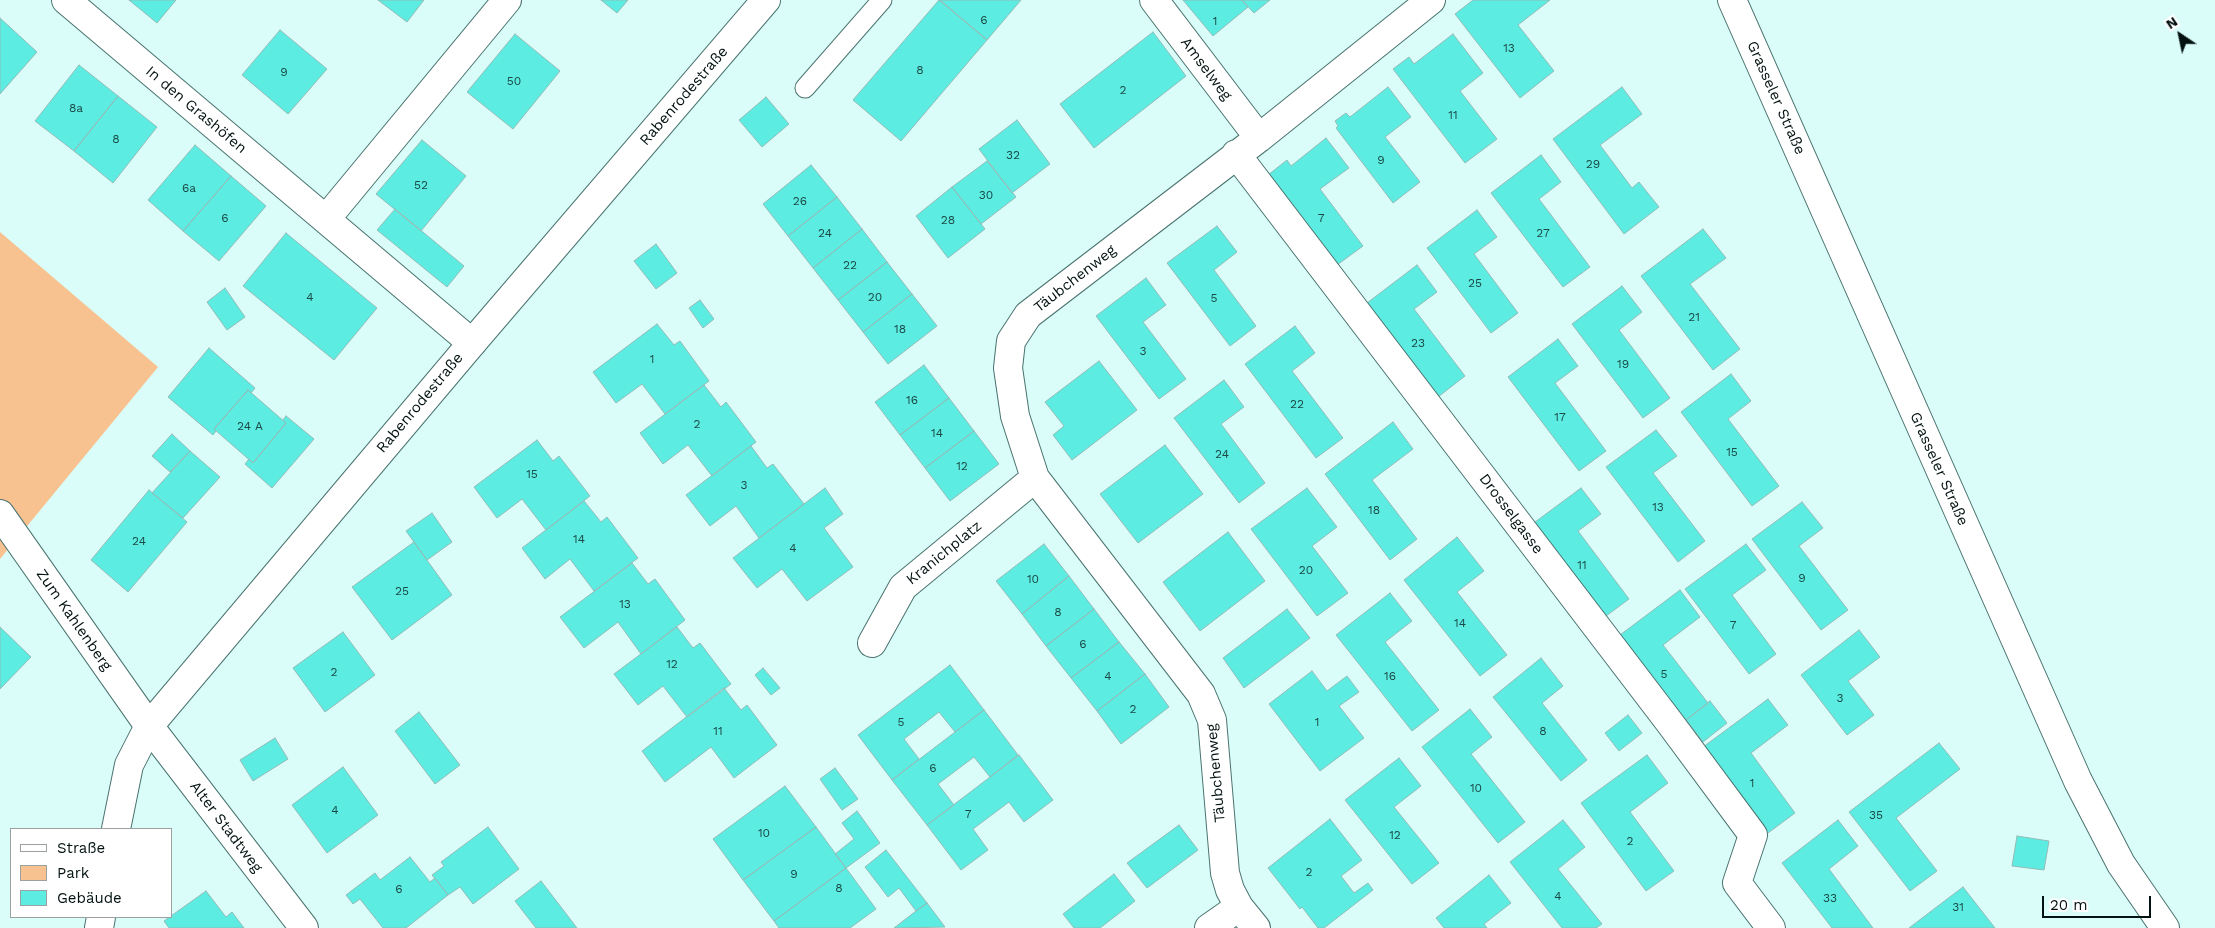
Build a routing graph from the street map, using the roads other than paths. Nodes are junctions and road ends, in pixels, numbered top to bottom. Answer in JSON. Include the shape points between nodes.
{"nodes":[{"id":1,"x":66,"y":0,"type":"edge"},
{"id":2,"x":507,"y":0,"type":"edge"},
{"id":3,"x":766,"y":0,"type":"edge"},
{"id":4,"x":882,"y":0,"type":"edge"},
{"id":5,"x":1154,"y":0,"type":"edge"},
{"id":6,"x":1431,"y":0,"type":"edge"},
{"id":7,"x":1732,"y":0,"type":"edge"},
{"id":8,"x":805,"y":88,"type":"dead end"},
{"id":9,"x":1258,"y":138,"type":"junction"},
{"id":10,"x":1236,"y":154,"type":"junction"},
{"id":11,"x":326,"y":220,"type":"junction"},
{"id":12,"x":472,"y":342,"type":"junction"},
{"id":13,"x":1035,"y":478,"type":"junction"},
{"id":14,"x":0,"y":514,"type":"edge"},
{"id":15,"x":872,"y":643,"type":"dead end"},
{"id":16,"x":149,"y":726,"type":"junction"},
{"id":17,"x":116,"y":828,"type":"edge"},
{"id":18,"x":1239,"y":907,"type":"junction"},
{"id":19,"x":304,"y":928,"type":"edge"},
{"id":20,"x":1209,"y":928,"type":"edge"},
{"id":21,"x":1256,"y":928,"type":"edge"},
{"id":22,"x":1771,"y":928,"type":"edge"},
{"id":23,"x":2165,"y":928,"type":"edge"}],
"edges":[{"from":1,"to":11,"type":"street","name":"In den Grashöfen"},
{"from":2,"to":11,"type":"street"},
{"from":3,"to":12,"type":"street","name":"Rabenrodestraße"},
{"from":4,"to":8,"type":"lane"},
{"from":5,"to":9,"type":"street","name":"Amselweg"},
{"from":6,"to":9,"type":"street","name":"Täubchenweg"},
{"from":7,"to":23,"type":"street","name":"Grasseler Straße","via":[[2078,781],[2121,864]]},
{"from":9,"to":10,"type":"street","name":"Täubchenweg"},
{"from":10,"to":13,"type":"street","name":"Täubchenweg","via":[[1028,315],[1011,341],[1008,368],[1015,416]]},
{"from":10,"to":22,"type":"street","name":"Drosselgasse","via":[[1753,835],[1737,884]]},
{"from":11,"to":12,"type":"street","name":"In den Grashöfen"},
{"from":12,"to":16,"type":"street","name":"Rabenrodestraße"},
{"from":13,"to":15,"type":"street","name":"Kranichplatz","via":[[903,587]]},
{"from":13,"to":18,"type":"street","name":"Täubchenweg","via":[[1201,694],[1212,720],[1225,873]]},
{"from":14,"to":16,"type":"street","name":"Zum Kahlenberg"},
{"from":16,"to":17,"type":"street","name":"Rabenrodestraße","via":[[129,766]]},
{"from":16,"to":19,"type":"street","name":"Alter Stadtweg"},
{"from":18,"to":20,"type":"street"},
{"from":18,"to":21,"type":"street","name":"Täubchenweg"}]}
